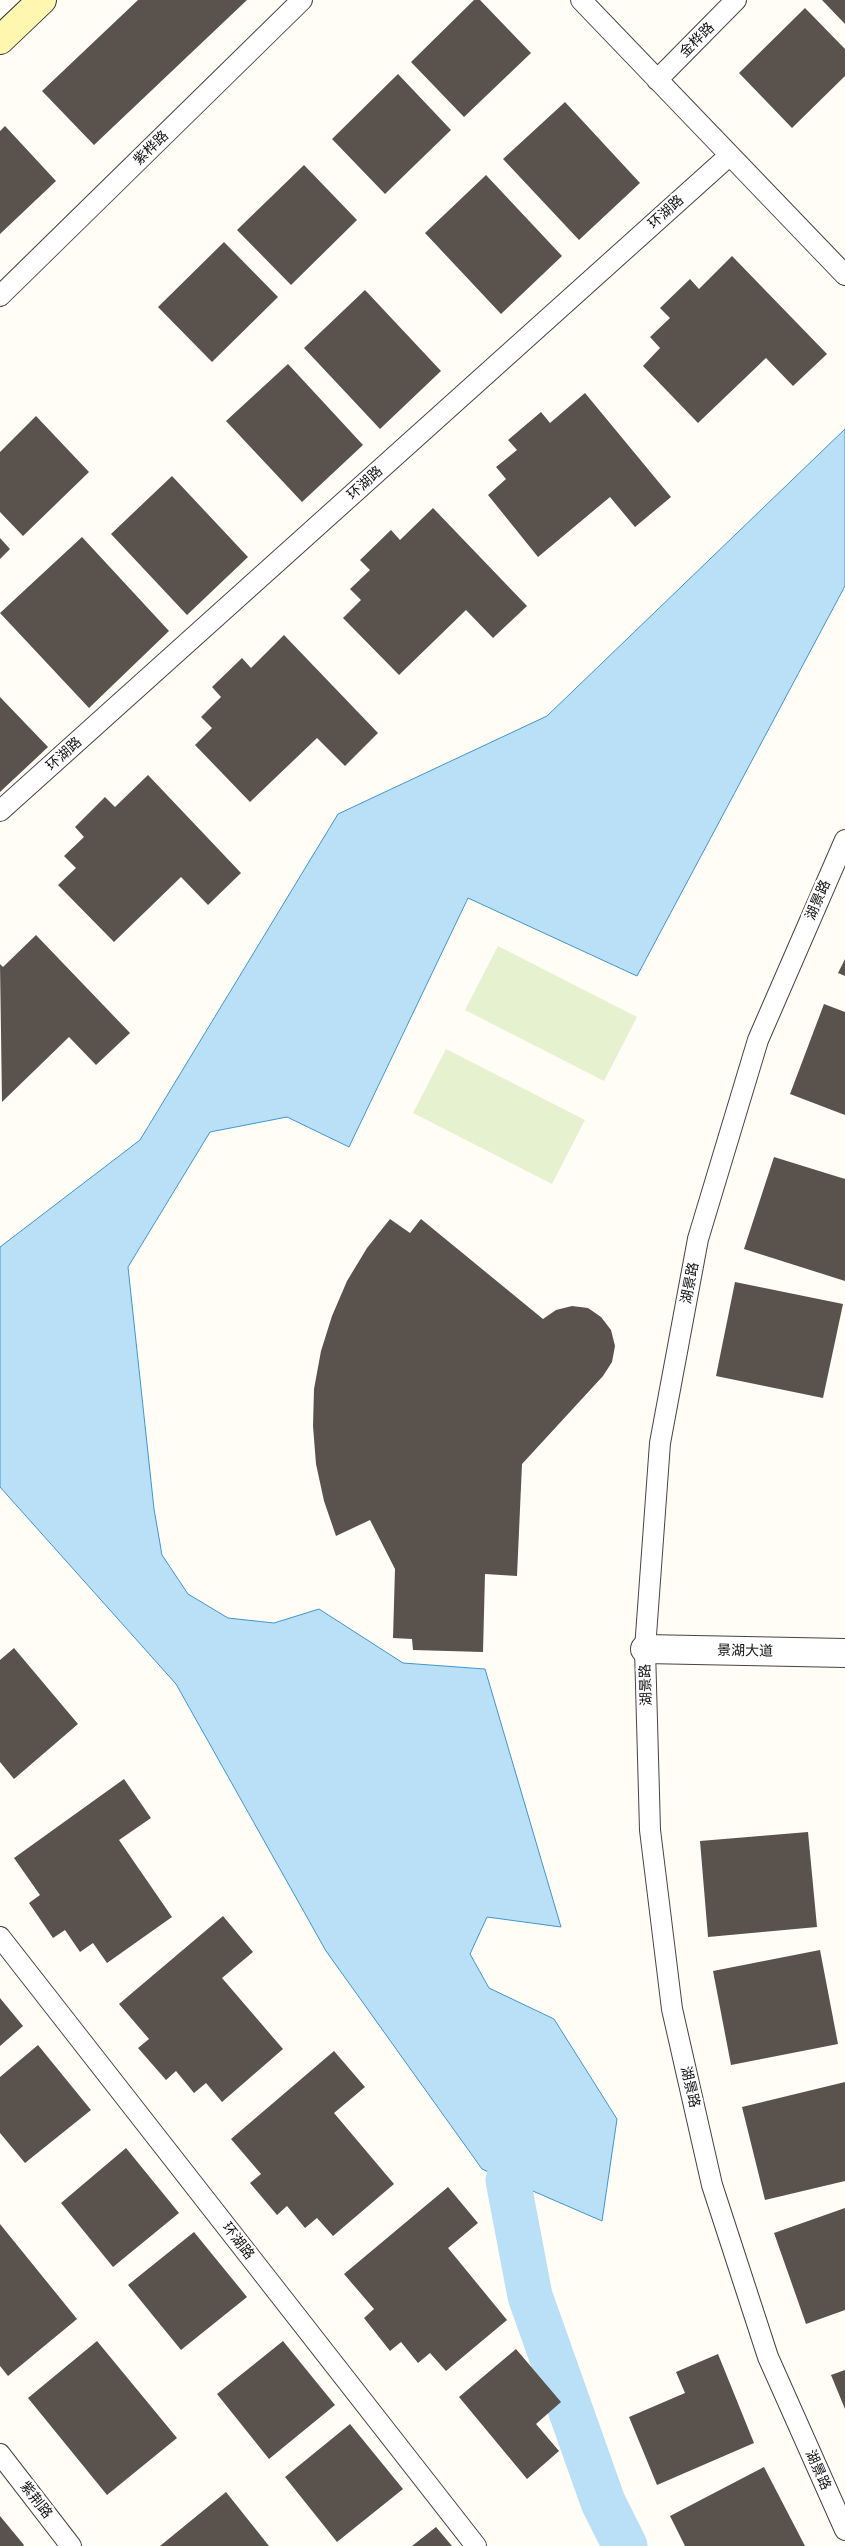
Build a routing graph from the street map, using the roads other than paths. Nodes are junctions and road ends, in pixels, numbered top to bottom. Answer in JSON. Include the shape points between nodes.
{"nodes":[{"id":1,"x":42,"y":0,"type":"edge"},
{"id":2,"x":302,"y":0,"type":"edge"},
{"id":3,"x":581,"y":0,"type":"edge"},
{"id":4,"x":736,"y":0,"type":"edge"},
{"id":5,"x":0,"y":40,"type":"edge"},
{"id":6,"x":657,"y":80,"type":"junction"},
{"id":7,"x":730,"y":155,"type":"junction"},
{"id":8,"x":845,"y":275,"type":"edge"},
{"id":9,"x":0,"y":296,"type":"edge"},
{"id":10,"x":0,"y":811,"type":"edge"},
{"id":11,"x":845,"y":840,"type":"edge"},
{"id":12,"x":645,"y":1649,"type":"junction"},
{"id":13,"x":845,"y":1653,"type":"edge"},
{"id":14,"x":0,"y":1937,"type":"edge"},
{"id":15,"x":0,"y":2454,"type":"edge"},
{"id":16,"x":845,"y":2530,"type":"edge"},
{"id":17,"x":71,"y":2546,"type":"edge"},
{"id":18,"x":476,"y":2546,"type":"edge"}],
"edges":[{"from":1,"to":5,"type":"main road"},
{"from":2,"to":9,"type":"lane","name":"紫桦路"},
{"from":3,"to":6,"type":"lane"},
{"from":4,"to":6,"type":"lane","name":"金桦路"},
{"from":6,"to":7,"type":"lane"},
{"from":7,"to":8,"type":"lane"},
{"from":7,"to":10,"type":"lane","name":"环湖路"},
{"from":11,"to":12,"type":"lane","name":"湖景路","via":[[758,1040],[698,1239],[660,1443]]},
{"from":12,"to":13,"type":"street","name":"景湖大道"},
{"from":12,"to":16,"type":"lane","name":"湖景路","via":[[650,1830],[672,2009],[712,2186],[768,2357]]},
{"from":14,"to":18,"type":"lane","name":"环湖路"},
{"from":15,"to":17,"type":"lane","name":"紫荆路"}]}
